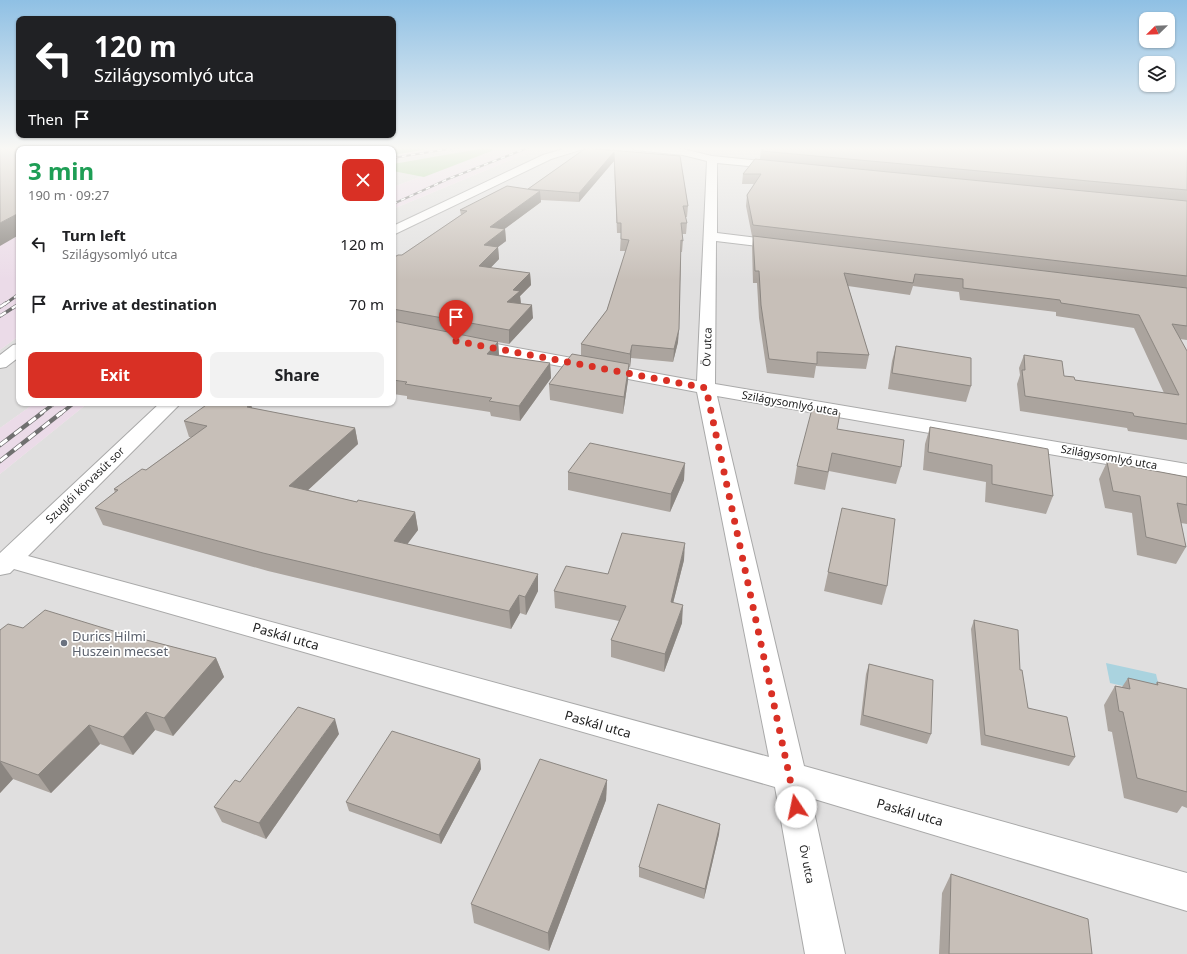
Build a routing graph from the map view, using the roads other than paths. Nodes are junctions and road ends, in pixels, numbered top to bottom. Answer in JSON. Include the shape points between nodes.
{"nodes":[{"id":1,"x":474,"y":192,"type":"edge"},
{"id":2,"x":707,"y":192,"type":"edge"},
{"id":3,"x":396,"y":230,"type":"edge"},
{"id":4,"x":711,"y":236,"type":"junction"},
{"id":5,"x":798,"y":247,"type":"edge"},
{"id":6,"x":456,"y":341,"type":"edge"},
{"id":7,"x":16,"y":351,"type":"edge"},
{"id":8,"x":0,"y":363,"type":"edge"},
{"id":9,"x":706,"y":388,"type":"junction"},
{"id":10,"x":168,"y":406,"type":"edge"},
{"id":11,"x":1187,"y":471,"type":"edge"},
{"id":12,"x":4,"y":563,"type":"edge"},
{"id":13,"x":790,"y":777,"type":"junction"},
{"id":14,"x":1187,"y":892,"type":"edge"},
{"id":15,"x":826,"y":954,"type":"edge"}],
"edges":[{"from":1,"to":3,"type":"street"},
{"from":2,"to":4,"type":"street","name":"Öv utca"},
{"from":4,"to":5,"type":"street"},
{"from":4,"to":9,"type":"street","name":"Öv utca"},
{"from":6,"to":9,"type":"street","name":"Szilágysomlyó utca"},
{"from":7,"to":8,"type":"street"},
{"from":9,"to":11,"type":"street","name":"Szilágysomlyó utca"},
{"from":9,"to":13,"type":"street","name":"Öv utca"},
{"from":10,"to":12,"type":"street","name":"Szuglói körvasút sor"},
{"from":12,"to":13,"type":"street","name":"Paskál utca"},
{"from":13,"to":14,"type":"street","name":"Paskál utca"},
{"from":13,"to":15,"type":"street","name":"Öv utca"}]}
